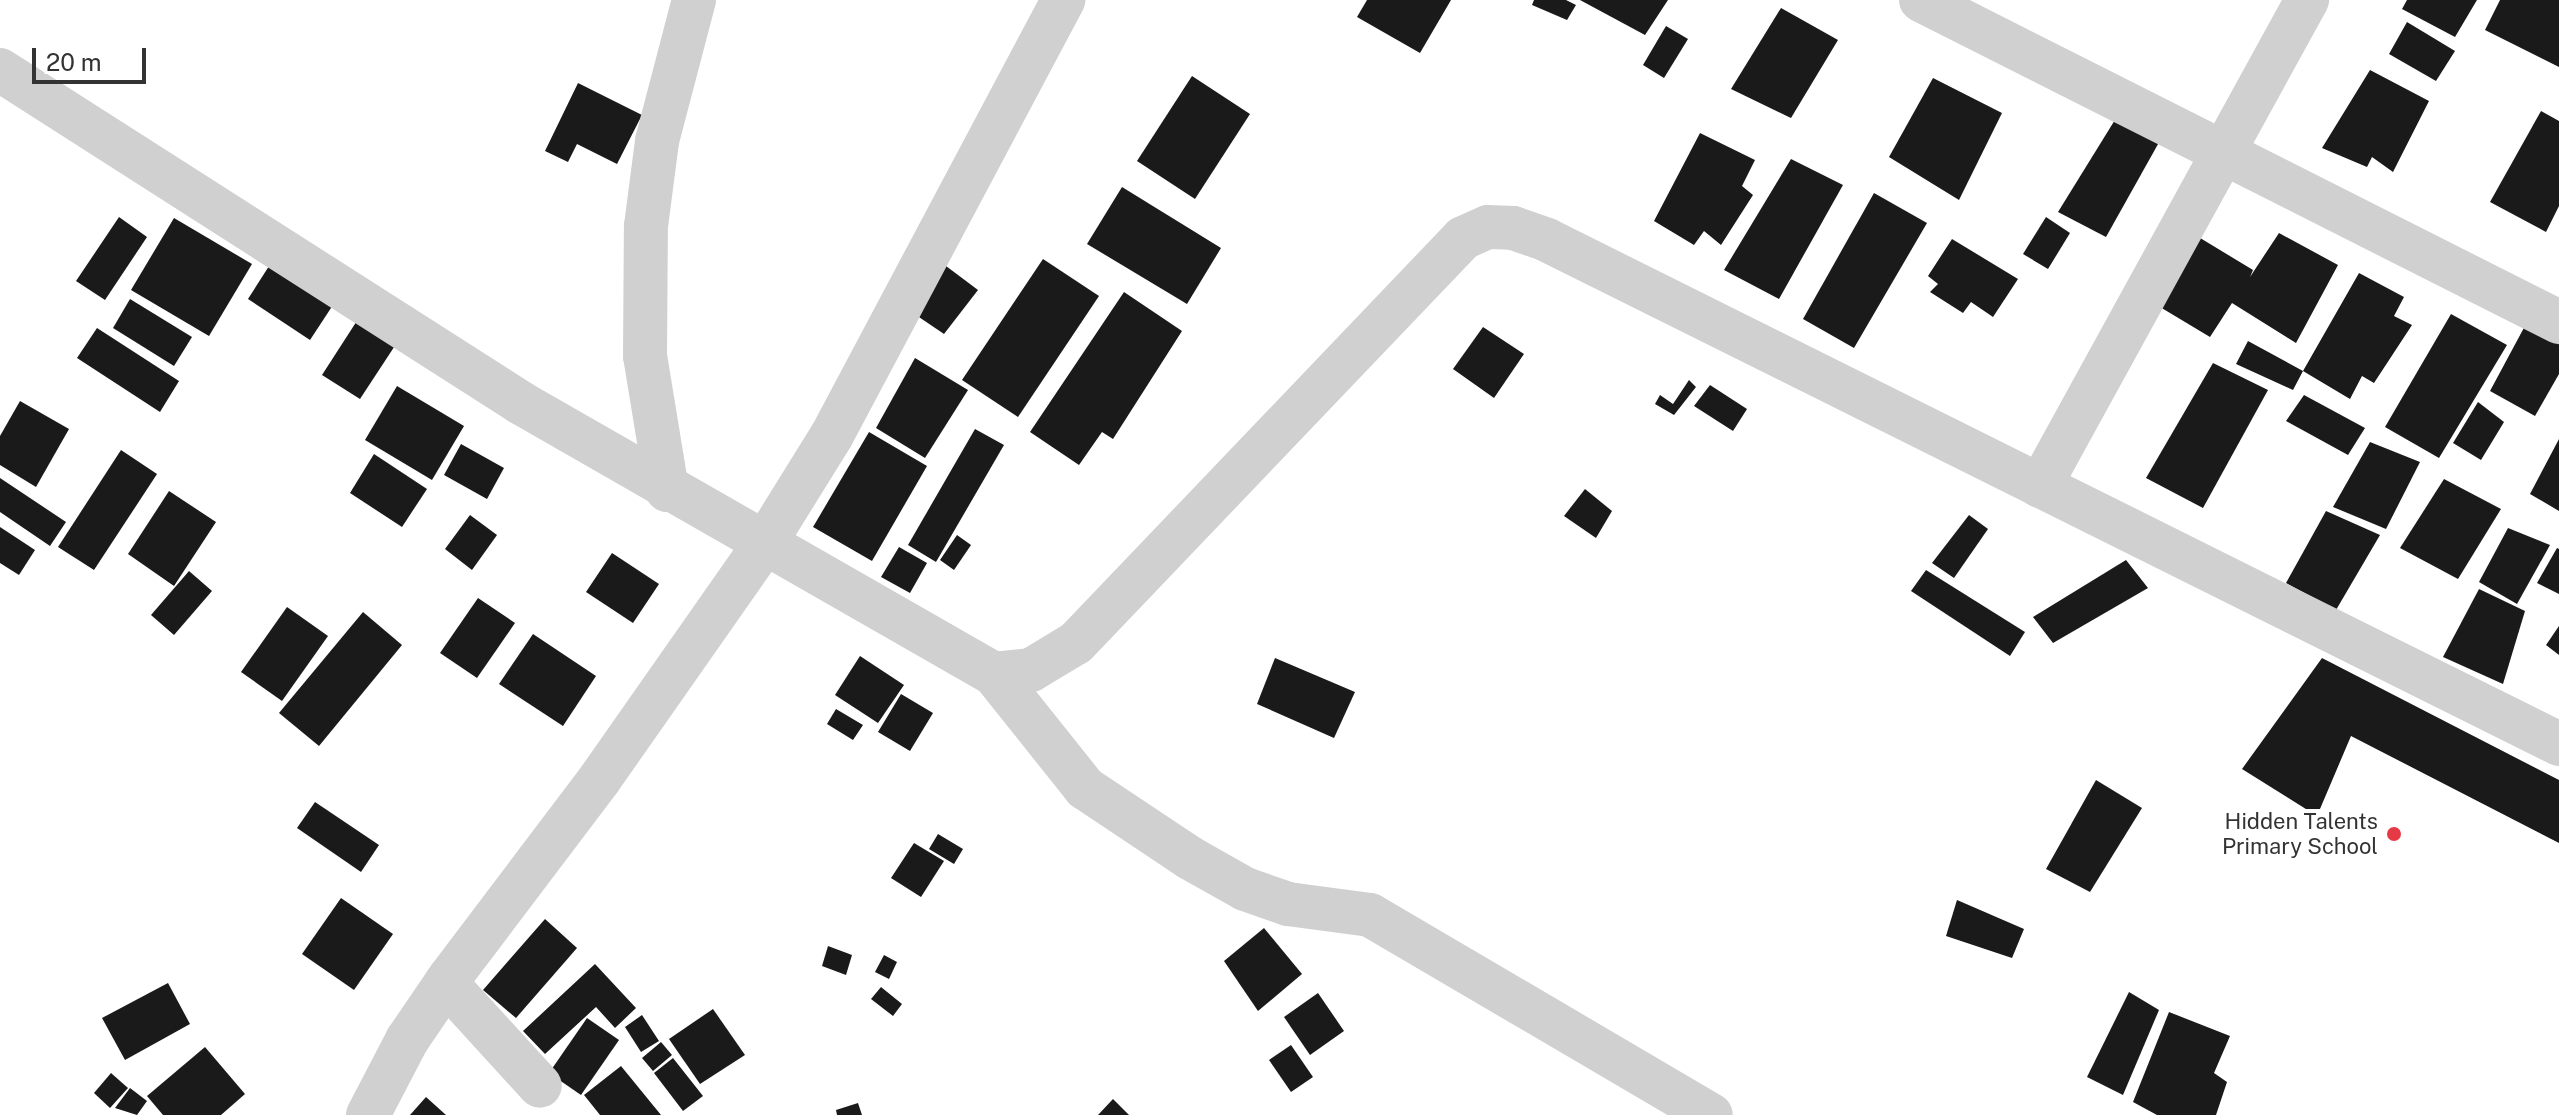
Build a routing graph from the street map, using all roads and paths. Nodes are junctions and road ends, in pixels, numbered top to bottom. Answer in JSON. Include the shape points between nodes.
{"nodes":[{"id":1,"x":694,"y":0,"type":"edge"},
{"id":2,"x":1063,"y":0,"type":"edge"},
{"id":3,"x":1921,"y":0,"type":"edge"},
{"id":4,"x":2307,"y":0,"type":"edge"},
{"id":5,"x":0,"y":70,"type":"edge"},
{"id":6,"x":2223,"y":153,"type":"junction"},
{"id":7,"x":2559,"y":322,"type":"edge"},
{"id":8,"x":2040,"y":486,"type":"junction"},
{"id":9,"x":667,"y":490,"type":"junction"},
{"id":10,"x":765,"y":543,"type":"junction"},
{"id":11,"x":994,"y":674,"type":"junction"},
{"id":12,"x":2559,"y":744,"type":"edge"},
{"id":13,"x":446,"y":983,"type":"junction"},
{"id":14,"x":540,"y":1086,"type":"dead end"},
{"id":15,"x":368,"y":1115,"type":"edge"},
{"id":16,"x":1711,"y":1115,"type":"edge"}],
"edges":[{"from":1,"to":9,"type":"street","via":[[657,141],[646,226],[645,356]]},
{"from":2,"to":10,"type":"street","via":[[832,435]]},
{"from":3,"to":6,"type":"street"},
{"from":4,"to":6,"type":"street"},
{"from":5,"to":9,"type":"street","via":[[521,403]]},
{"from":6,"to":7,"type":"street"},
{"from":6,"to":8,"type":"street"},
{"from":8,"to":11,"type":"street","via":[[1547,240],[1513,228],[1488,227],[1463,238],[1076,643],[1031,670]]},
{"from":8,"to":12,"type":"street"},
{"from":9,"to":10,"type":"street"},
{"from":10,"to":11,"type":"street"},
{"from":10,"to":13,"type":"street","via":[[599,780]]},
{"from":11,"to":16,"type":"street","via":[[1085,788],[1190,858],[1245,889],[1288,904],[1370,915]]},
{"from":13,"to":14,"type":"street"},
{"from":13,"to":15,"type":"street","via":[[407,1040]]}]}
